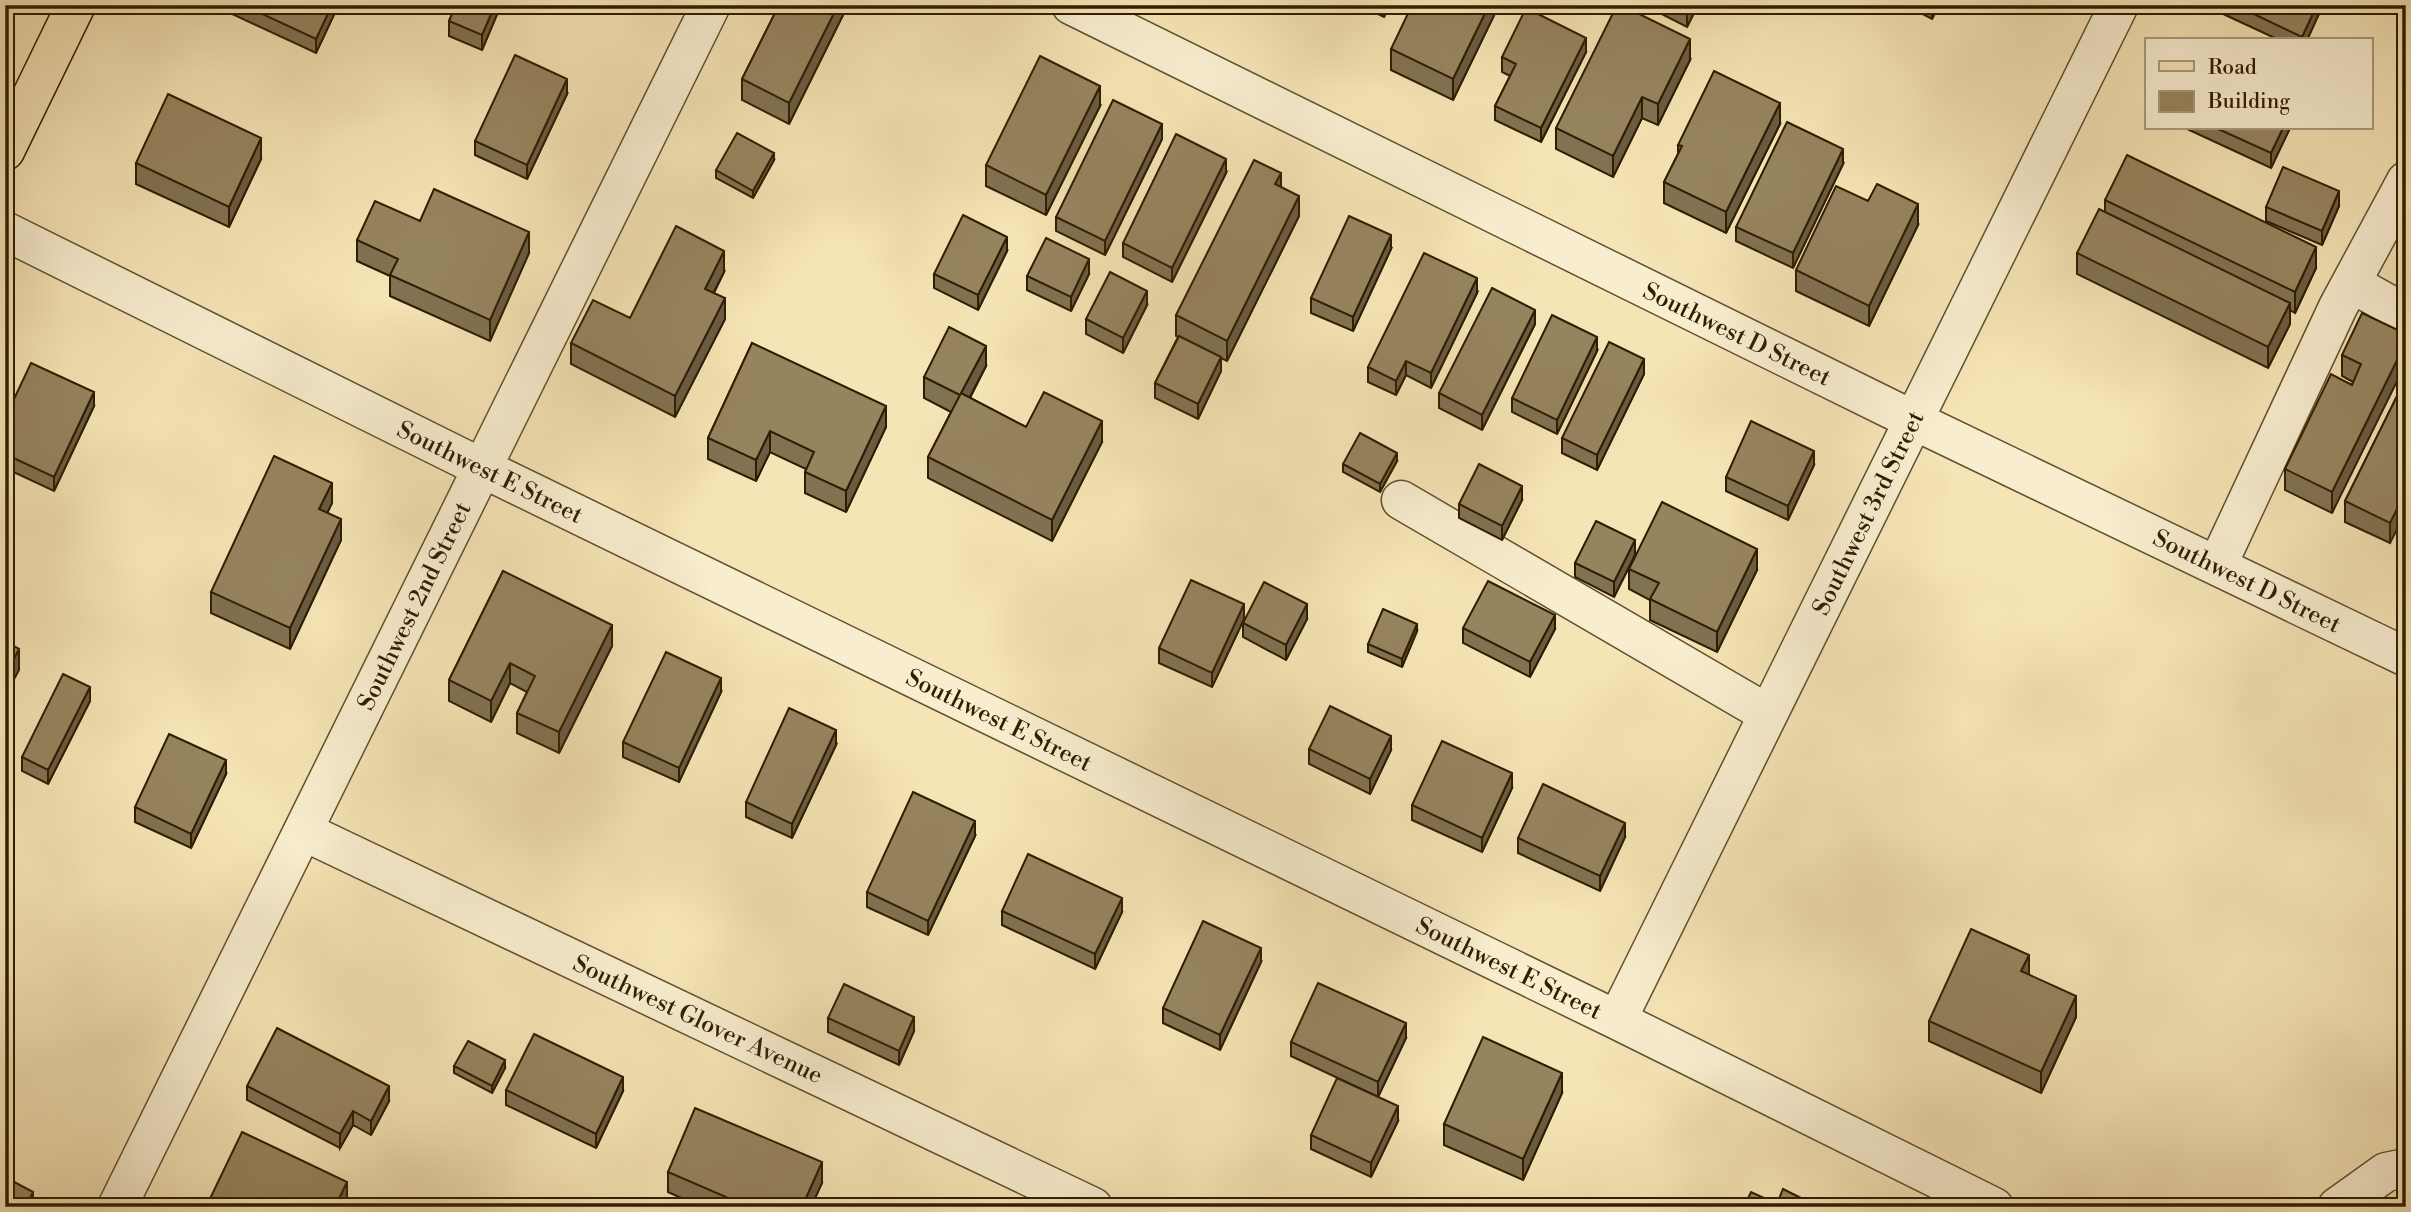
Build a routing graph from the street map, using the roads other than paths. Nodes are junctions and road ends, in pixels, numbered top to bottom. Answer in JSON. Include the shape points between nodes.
{"nodes":[{"id":1,"x":711,"y":5,"type":"edge"},
{"id":2,"x":1071,"y":5,"type":"edge"},
{"id":3,"x":2119,"y":5,"type":"edge"},
{"id":4,"x":73,"y":6,"type":"edge"},
{"id":5,"x":5,"y":151,"type":"edge"},
{"id":6,"x":2406,"y":181,"type":"edge"},
{"id":7,"x":5,"y":231,"type":"edge"},
{"id":8,"x":2351,"y":283,"type":"junction"},
{"id":9,"x":2406,"y":314,"type":"edge"},
{"id":10,"x":1913,"y":420,"type":"junction"},
{"id":11,"x":482,"y":468,"type":"junction"},
{"id":12,"x":1401,"y":500,"type":"dead end"},
{"id":13,"x":2217,"y":566,"type":"junction"},
{"id":14,"x":2406,"y":657,"type":"edge"},
{"id":15,"x":1768,"y":714,"type":"junction"},
{"id":16,"x":303,"y":831,"type":"junction"},
{"id":17,"x":1617,"y":1020,"type":"junction"},
{"id":18,"x":2406,"y":1168,"type":"edge"},
{"id":19,"x":117,"y":1207,"type":"edge"},
{"id":20,"x":1093,"y":1207,"type":"edge"},
{"id":21,"x":1994,"y":1207,"type":"edge"},
{"id":22,"x":2337,"y":1207,"type":"edge"}],
"edges":[{"from":1,"to":11,"type":"street","name":"Southwest 2nd Street"},
{"from":2,"to":10,"type":"street","name":"Southwest D Street"},
{"from":3,"to":10,"type":"street","name":"Southwest 3rd Street"},
{"from":4,"to":5,"type":"main road"},
{"from":6,"to":8,"type":"street"},
{"from":7,"to":11,"type":"street","name":"Southwest E Street"},
{"from":8,"to":9,"type":"street"},
{"from":8,"to":13,"type":"street"},
{"from":10,"to":13,"type":"street","name":"Southwest D Street"},
{"from":10,"to":15,"type":"street","name":"Southwest 3rd Street"},
{"from":11,"to":16,"type":"street","name":"Southwest 2nd Street"},
{"from":11,"to":17,"type":"street","name":"Southwest E Street"},
{"from":12,"to":15,"type":"street"},
{"from":13,"to":14,"type":"street","name":"Southwest D Street"},
{"from":15,"to":17,"type":"street","name":"Southwest 3rd Street"},
{"from":16,"to":19,"type":"street","name":"Southwest 2nd Street"},
{"from":16,"to":20,"type":"street","name":"Southwest Glover Avenue"},
{"from":17,"to":21,"type":"street","name":"Southwest E Street"},
{"from":18,"to":22,"type":"street","via":[[2386,1172]]}]}
